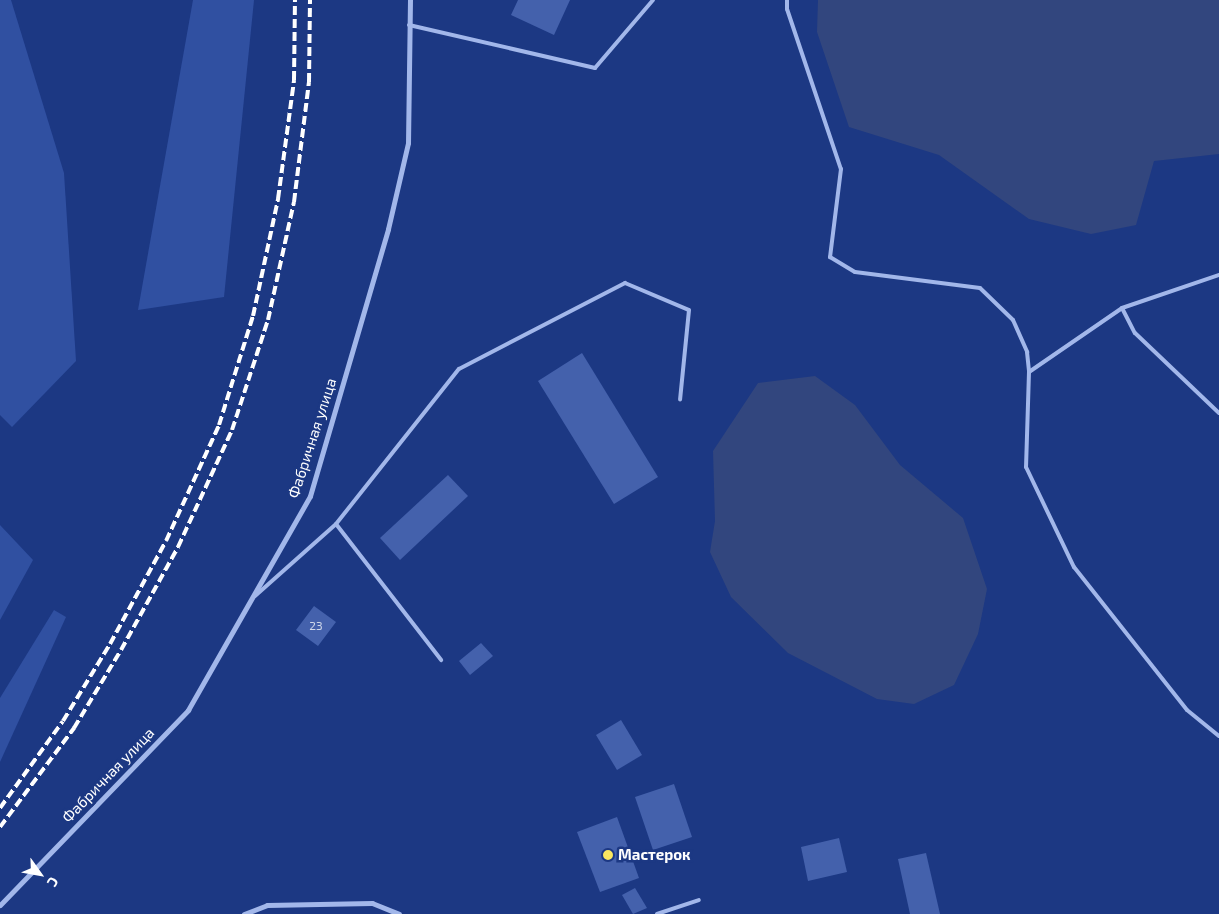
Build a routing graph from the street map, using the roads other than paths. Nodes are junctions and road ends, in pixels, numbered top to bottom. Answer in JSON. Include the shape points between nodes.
{"nodes":[{"id":1,"x":410,"y":0,"type":"edge"},
{"id":2,"x":653,"y":0,"type":"edge"},
{"id":3,"x":787,"y":0,"type":"edge"},
{"id":4,"x":409,"y":25,"type":"junction"},
{"id":5,"x":1219,"y":275,"type":"edge"},
{"id":6,"x":1122,"y":308,"type":"junction"},
{"id":7,"x":1029,"y":372,"type":"junction"},
{"id":8,"x":680,"y":400,"type":"dead end"},
{"id":9,"x":1219,"y":413,"type":"edge"},
{"id":10,"x":336,"y":524,"type":"junction"},
{"id":11,"x":255,"y":596,"type":"junction"},
{"id":12,"x":441,"y":660,"type":"dead end"},
{"id":13,"x":1218,"y":733,"type":"edge"},
{"id":14,"x":700,"y":900,"type":"dead end"},
{"id":15,"x":0,"y":905,"type":"edge"},
{"id":16,"x":244,"y":914,"type":"edge"},
{"id":17,"x":399,"y":914,"type":"edge"},
{"id":18,"x":657,"y":914,"type":"edge"}],
"edges":[{"from":1,"to":4,"type":"street","name":"Фабричная улица"},
{"from":2,"to":4,"type":"lane","via":[[595,68]]},
{"from":3,"to":7,"type":"lane","via":[[786,8],[841,169],[830,257],[855,272],[980,288],[1013,320],[1027,352]]},
{"from":4,"to":11,"type":"street","name":"Фабричная улица","via":[[408,143],[388,229],[310,496]]},
{"from":5,"to":6,"type":"lane"},
{"from":6,"to":7,"type":"lane"},
{"from":6,"to":9,"type":"lane","via":[[1135,333]]},
{"from":7,"to":13,"type":"lane","via":[[1026,467],[1074,567],[1187,710]]},
{"from":8,"to":10,"type":"lane","via":[[689,310],[625,283],[459,369]]},
{"from":10,"to":11,"type":"lane"},
{"from":10,"to":12,"type":"lane"},
{"from":11,"to":15,"type":"street","name":"Фабричная улица","via":[[188,710]]},
{"from":14,"to":18,"type":"lane"},
{"from":16,"to":17,"type":"street","via":[[267,905],[372,903]]}]}
